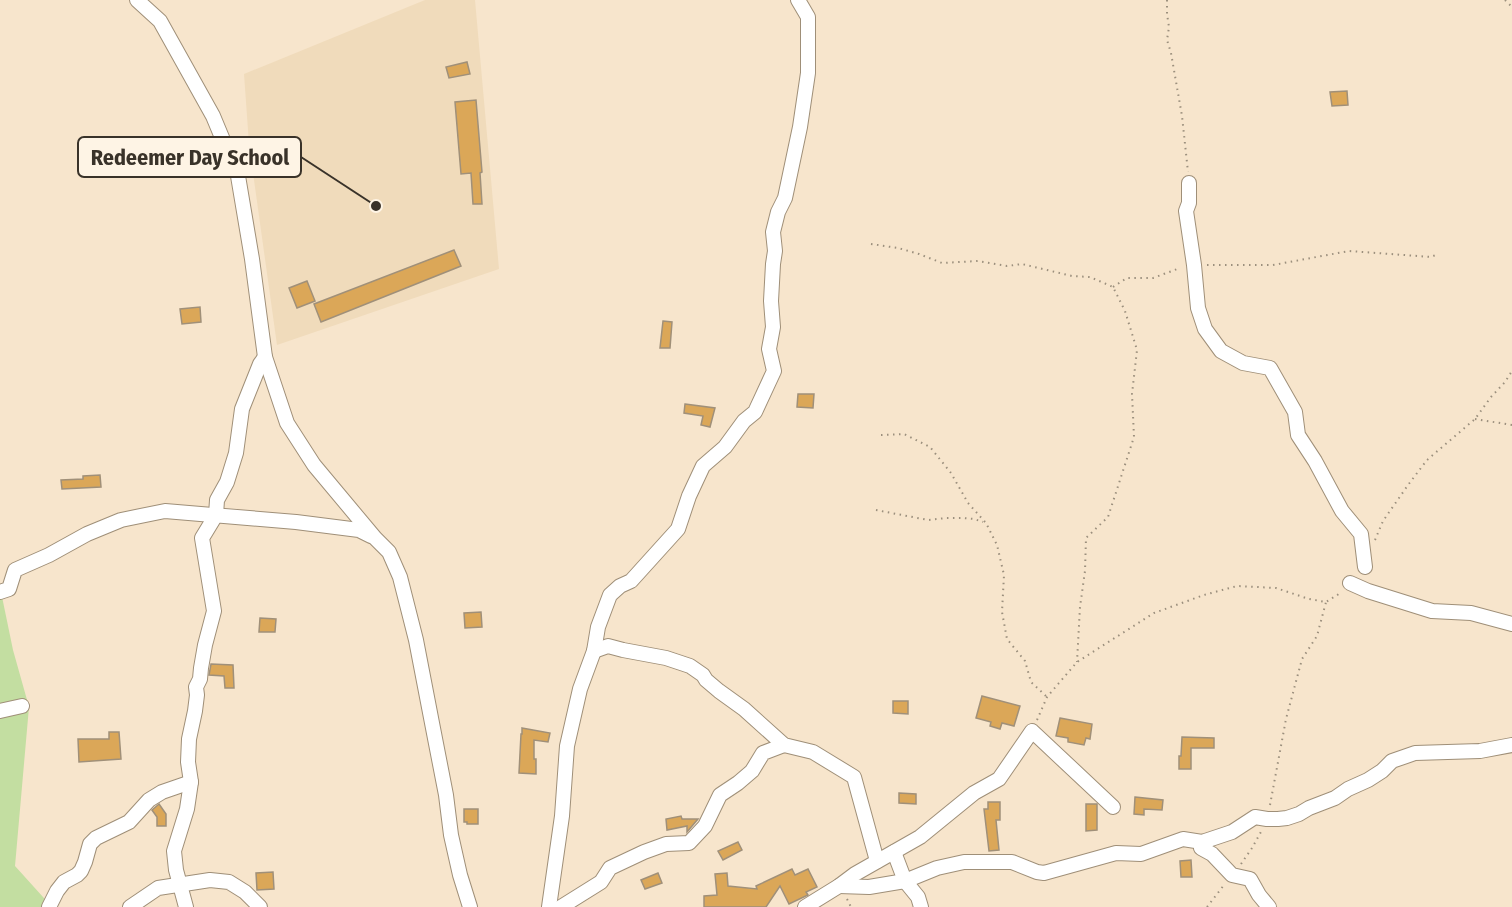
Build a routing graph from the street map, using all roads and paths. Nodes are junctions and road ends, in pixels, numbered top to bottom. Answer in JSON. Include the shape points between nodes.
{"nodes":[{"id":1,"x":137,"y":0,"type":"edge"},
{"id":2,"x":798,"y":0,"type":"edge"},
{"id":3,"x":1167,"y":0,"type":"edge"},
{"id":4,"x":1505,"y":0,"type":"edge"},
{"id":5,"x":1512,"y":7,"type":"edge"},
{"id":6,"x":1189,"y":183,"type":"joint"},
{"id":7,"x":871,"y":244,"type":"dead end"},
{"id":8,"x":1438,"y":254,"type":"dead end"},
{"id":9,"x":1194,"y":265,"type":"junction"},
{"id":10,"x":1113,"y":287,"type":"junction"},
{"id":11,"x":265,"y":357,"type":"junction"},
{"id":12,"x":1512,"y":370,"type":"edge"},
{"id":13,"x":1475,"y":419,"type":"junction"},
{"id":14,"x":1512,"y":425,"type":"edge"},
{"id":15,"x":881,"y":435,"type":"dead end"},
{"id":16,"x":876,"y":510,"type":"dead end"},
{"id":17,"x":216,"y":515,"type":"junction"},
{"id":18,"x":986,"y":523,"type":"junction"},
{"id":19,"x":375,"y":538,"type":"junction"},
{"id":20,"x":1365,"y":567,"type":"joint"},
{"id":21,"x":1350,"y":583,"type":"joint"},
{"id":22,"x":0,"y":592,"type":"edge"},
{"id":23,"x":1326,"y":602,"type":"junction"},
{"id":24,"x":1512,"y":624,"type":"edge"},
{"id":25,"x":594,"y":651,"type":"junction"},
{"id":26,"x":1077,"y":662,"type":"junction"},
{"id":27,"x":1047,"y":698,"type":"junction"},
{"id":28,"x":22,"y":706,"type":"dead end"},
{"id":29,"x":0,"y":711,"type":"edge"},
{"id":30,"x":1032,"y":731,"type":"junction"},
{"id":31,"x":784,"y":745,"type":"junction"},
{"id":32,"x":1512,"y":745,"type":"edge"},
{"id":33,"x":190,"y":782,"type":"junction"},
{"id":34,"x":1113,"y":807,"type":"dead end"},
{"id":35,"x":1267,"y":819,"type":"junction"},
{"id":36,"x":1201,"y":848,"type":"dead end"},
{"id":37,"x":894,"y":852,"type":"junction"},
{"id":38,"x":877,"y":861,"type":"junction"},
{"id":39,"x":1232,"y":875,"type":"junction"},
{"id":40,"x":905,"y":881,"type":"junction"},
{"id":41,"x":180,"y":885,"type":"junction"},
{"id":42,"x":839,"y":886,"type":"junction"},
{"id":43,"x":826,"y":901,"type":"edge"},
{"id":44,"x":49,"y":907,"type":"edge"},
{"id":45,"x":130,"y":907,"type":"edge"},
{"id":46,"x":186,"y":907,"type":"edge"},
{"id":47,"x":260,"y":907,"type":"edge"},
{"id":48,"x":470,"y":907,"type":"edge"},
{"id":49,"x":549,"y":907,"type":"edge"},
{"id":50,"x":561,"y":907,"type":"edge"},
{"id":51,"x":805,"y":907,"type":"edge"},
{"id":52,"x":921,"y":907,"type":"edge"},
{"id":53,"x":1207,"y":907,"type":"edge"},
{"id":54,"x":1269,"y":907,"type":"edge"}],
"edges":[{"from":1,"to":11,"type":"street","via":[[160,21],[213,116],[238,176]]},
{"from":2,"to":25,"type":"street","via":[[808,17],[808,73],[785,198],[773,232],[774,327],[769,349],[774,370],[755,412],[703,466],[678,529],[631,581],[610,595]]},
{"from":3,"to":6,"type":"path","via":[[1167,40],[1182,116]]},
{"from":4,"to":5,"type":"path"},
{"from":6,"to":9,"type":"street","via":[[1186,211]]},
{"from":7,"to":10,"type":"path","via":[[898,248],[942,263],[1022,264],[1090,277]]},
{"from":8,"to":9,"type":"path","via":[[1431,257],[1349,251],[1273,265]]},
{"from":9,"to":10,"type":"path","via":[[1153,278],[1126,278]]},
{"from":9,"to":20,"type":"street","via":[[1198,308],[1205,329],[1221,351],[1243,363],[1270,368],[1294,412],[1298,435],[1342,511],[1361,534]]},
{"from":10,"to":26,"type":"path","via":[[1137,350],[1132,394],[1134,437],[1108,517],[1086,538]]},
{"from":11,"to":17,"type":"street","via":[[242,409],[236,453],[228,482],[217,500]]},
{"from":11,"to":19,"type":"street","via":[[286,423],[314,465]]},
{"from":12,"to":13,"type":"path"},
{"from":13,"to":14,"type":"path"},
{"from":13,"to":20,"type":"path","via":[[1427,460],[1408,484],[1383,521]]},
{"from":15,"to":18,"type":"path","via":[[904,434],[930,447]]},
{"from":16,"to":18,"type":"path","via":[[928,520],[963,518]]},
{"from":17,"to":19,"type":"street","via":[[359,530]]},
{"from":17,"to":22,"type":"street","via":[[165,511],[121,520],[15,570],[9,589]]},
{"from":17,"to":33,"type":"street","via":[[202,538],[213,611],[189,739]]},
{"from":18,"to":27,"type":"path","via":[[997,545],[1004,575],[1002,612],[1007,639],[1025,661],[1031,682]]},
{"from":19,"to":48,"type":"street","via":[[389,552],[400,577],[416,640],[451,835]]},
{"from":21,"to":23,"type":"path"},
{"from":21,"to":24,"type":"street","via":[[1432,611],[1471,614]]},
{"from":23,"to":26,"type":"path","via":[[1276,588],[1237,586],[1154,613]]},
{"from":23,"to":35,"type":"path","via":[[1317,636],[1302,659]]},
{"from":25,"to":31,"type":"street","via":[[608,646],[690,666]]},
{"from":25,"to":49,"type":"street","via":[[580,689],[567,746]]},
{"from":26,"to":27,"type":"path"},
{"from":27,"to":30,"type":"path"},
{"from":28,"to":29,"type":"street"},
{"from":30,"to":34,"type":"street"},
{"from":30,"to":37,"type":"street","via":[[999,779]]},
{"from":31,"to":38,"type":"street","via":[[813,752],[854,777]]},
{"from":31,"to":50,"type":"street","via":[[763,753],[752,771],[720,795],[705,826],[689,843],[666,844],[610,868],[601,882]]},
{"from":32,"to":35,"type":"street","via":[[1480,751],[1415,753],[1392,761],[1335,798],[1287,818]]},
{"from":33,"to":41,"type":"street","via":[[187,809],[174,851]]},
{"from":33,"to":44,"type":"street","via":[[162,792],[129,822],[96,838],[81,871],[64,882]]},
{"from":35,"to":39,"type":"path"},
{"from":35,"to":40,"type":"street","via":[[1255,817],[1232,832],[1202,843],[1183,839],[1141,854],[1116,853],[1044,873],[1012,862],[964,862]]},
{"from":36,"to":39,"type":"street"},
{"from":37,"to":38,"type":"street"},
{"from":37,"to":40,"type":"street"},
{"from":38,"to":42,"type":"street"},
{"from":39,"to":53,"type":"path"},
{"from":39,"to":54,"type":"street","via":[[1250,879]]},
{"from":40,"to":42,"type":"street","via":[[869,887]]},
{"from":40,"to":52,"type":"street"},
{"from":41,"to":45,"type":"street","via":[[158,888]]},
{"from":41,"to":46,"type":"street"},
{"from":41,"to":47,"type":"street","via":[[210,880],[230,882]]},
{"from":42,"to":43,"type":"street"},
{"from":43,"to":51,"type":"street"}]}
